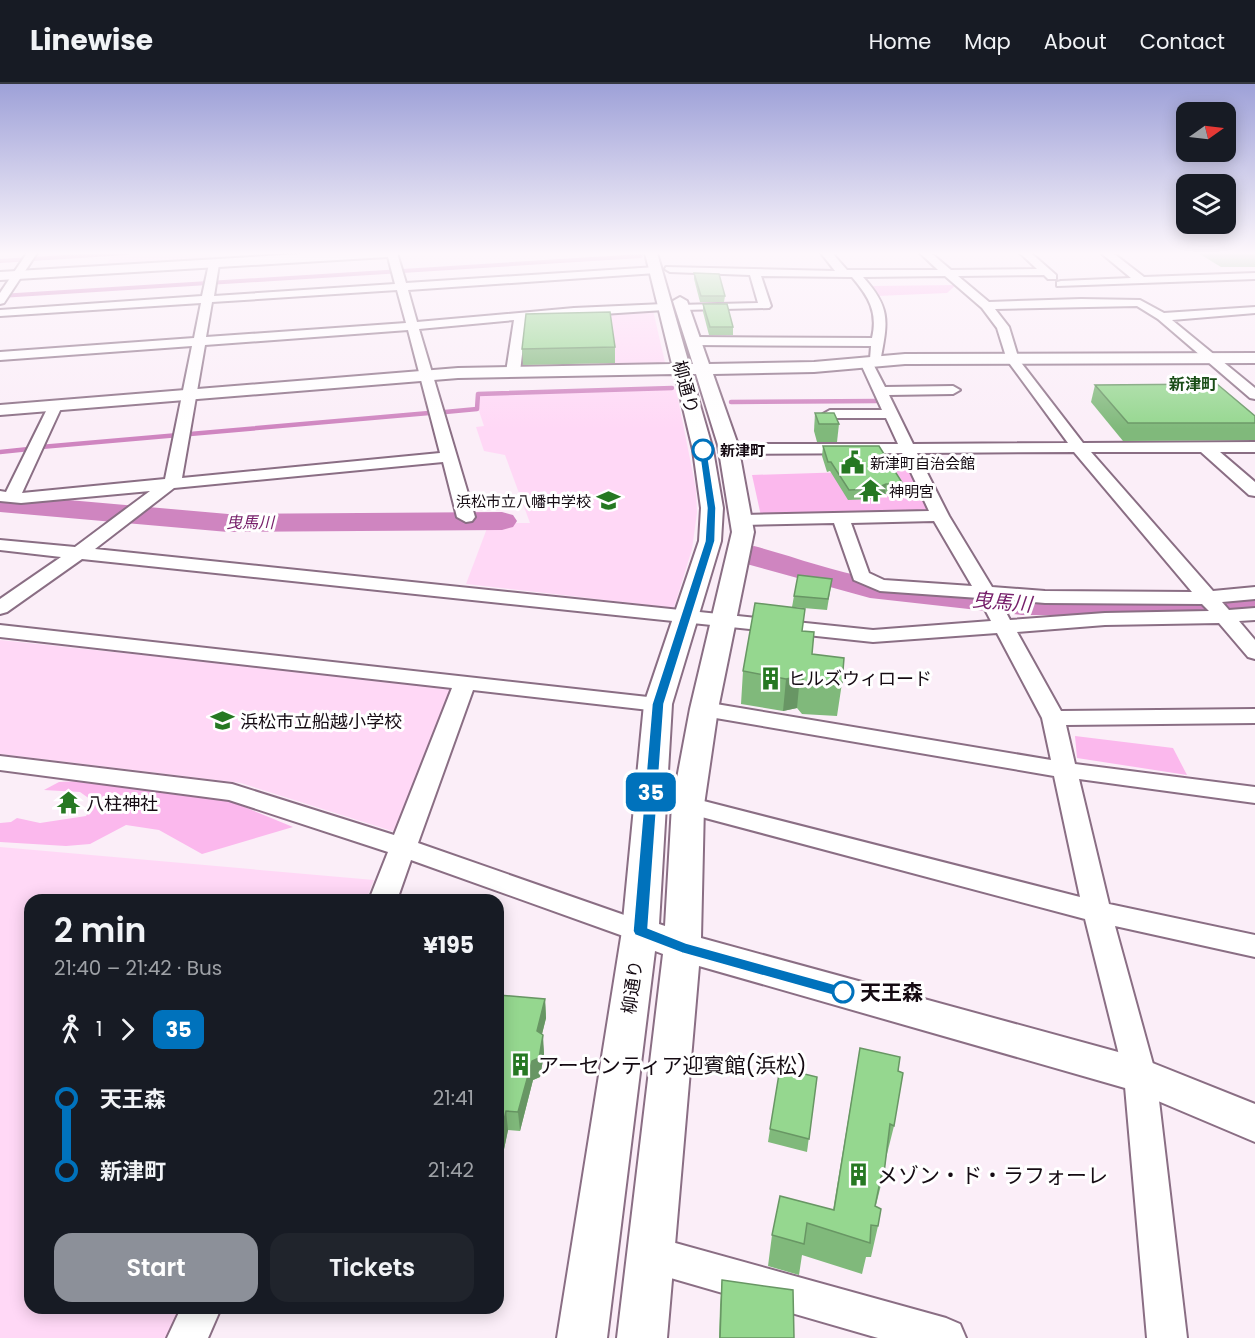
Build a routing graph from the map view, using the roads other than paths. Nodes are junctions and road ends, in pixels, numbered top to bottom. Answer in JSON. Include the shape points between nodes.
{"nodes":[{"id":1,"x":22,"y":312,"type":"edge"},
{"id":2,"x":205,"y":312,"type":"edge"},
{"id":3,"x":409,"y":312,"type":"edge"},
{"id":4,"x":596,"y":312,"type":"edge"},
{"id":5,"x":675,"y":312,"type":"edge"},
{"id":6,"x":878,"y":312,"type":"edge"},
{"id":7,"x":990,"y":312,"type":"edge"},
{"id":8,"x":1154,"y":312,"type":"edge"},
{"id":9,"x":1231,"y":312,"type":"edge"},
{"id":10,"x":0,"y":313,"type":"edge"},
{"id":11,"x":520,"y":316,"type":"junction"},
{"id":12,"x":1162,"y":316,"type":"junction"},
{"id":13,"x":413,"y":326,"type":"junction"},
{"id":14,"x":201,"y":342,"type":"junction"},
{"id":15,"x":878,"y":342,"type":"junction"},
{"id":16,"x":0,"y":356,"type":"edge"},
{"id":17,"x":1210,"y":358,"type":"junction"},
{"id":18,"x":1255,"y":358,"type":"edge"},
{"id":19,"x":693,"y":360,"type":"junction"},
{"id":20,"x":1013,"y":360,"type":"junction"},
{"id":21,"x":870,"y":362,"type":"junction"},
{"id":22,"x":513,"y":372,"type":"junction"},
{"id":23,"x":427,"y":376,"type":"junction"},
{"id":24,"x":953,"y":390,"type":"dead end"},
{"id":25,"x":879,"y":391,"type":"junction"},
{"id":26,"x":190,"y":395,"type":"junction"},
{"id":27,"x":1255,"y":395,"type":"edge"},
{"id":28,"x":55,"y":406,"type":"junction"},
{"id":29,"x":0,"y":410,"type":"edge"},
{"id":30,"x":830,"y":414,"type":"edge"},
{"id":31,"x":891,"y":414,"type":"junction"},
{"id":32,"x":1206,"y":447,"type":"junction"},
{"id":33,"x":1255,"y":447,"type":"edge"},
{"id":34,"x":728,"y":448,"type":"junction"},
{"id":35,"x":907,"y":448,"type":"junction"},
{"id":36,"x":1079,"y":448,"type":"junction"},
{"id":37,"x":449,"y":457,"type":"junction"},
{"id":38,"x":167,"y":483,"type":"junction"},
{"id":39,"x":1255,"y":491,"type":"edge"},
{"id":40,"x":6,"y":497,"type":"edge"},
{"id":41,"x":940,"y":516,"type":"junction"},
{"id":42,"x":466,"y":517,"type":"dead end"},
{"id":43,"x":841,"y":518,"type":"junction"},
{"id":44,"x":743,"y":520,"type":"junction"},
{"id":45,"x":0,"y":545,"type":"edge"},
{"id":46,"x":80,"y":552,"type":"junction"},
{"id":47,"x":1255,"y":593,"type":"edge"},
{"id":48,"x":991,"y":605,"type":"junction"},
{"id":49,"x":1213,"y":607,"type":"junction"},
{"id":50,"x":0,"y":608,"type":"edge"},
{"id":51,"x":1255,"y":614,"type":"edge"},
{"id":52,"x":687,"y":616,"type":"junction"},
{"id":53,"x":723,"y":620,"type":"junction"},
{"id":54,"x":0,"y":632,"type":"edge"},
{"id":55,"x":1255,"y":653,"type":"edge"},
{"id":56,"x":465,"y":682,"type":"junction"},
{"id":57,"x":658,"y":704,"type":"junction"},
{"id":58,"x":704,"y":709,"type":"junction"},
{"id":59,"x":1255,"y":716,"type":"edge"},
{"id":60,"x":1053,"y":718,"type":"junction"},
{"id":61,"x":0,"y":763,"type":"edge"},
{"id":62,"x":1066,"y":770,"type":"junction"},
{"id":63,"x":1255,"y":795,"type":"edge"},
{"id":64,"x":688,"y":805,"type":"junction"},
{"id":65,"x":403,"y":846,"type":"junction"},
{"id":66,"x":385,"y":894,"type":"edge"},
{"id":67,"x":1097,"y":912,"type":"junction"},
{"id":68,"x":640,"y":931,"type":"junction"},
{"id":69,"x":1255,"y":946,"type":"edge"},
{"id":70,"x":682,"y":947,"type":"junction"},
{"id":71,"x":1140,"y":1075,"type":"junction"},
{"id":72,"x":1255,"y":1124,"type":"edge"},
{"id":73,"x":650,"y":1254,"type":"junction"},
{"id":74,"x":199,"y":1314,"type":"edge"},
{"id":75,"x":187,"y":1338,"type":"edge"},
{"id":76,"x":582,"y":1338,"type":"edge"},
{"id":77,"x":642,"y":1338,"type":"edge"},
{"id":78,"x":946,"y":1338,"type":"edge"},
{"id":79,"x":1167,"y":1338,"type":"edge"}],
"edges":[{"from":1,"to":10,"type":"street"},
{"from":2,"to":14,"type":"street"},
{"from":3,"to":13,"type":"street"},
{"from":4,"to":11,"type":"street"},
{"from":5,"to":19,"type":"street","name":"柳通り"},
{"from":6,"to":15,"type":"street","via":[[882,320]]},
{"from":7,"to":20,"type":"street","via":[[1003,327]]},
{"from":8,"to":12,"type":"street"},
{"from":9,"to":12,"type":"street"},
{"from":11,"to":13,"type":"street","via":[[470,316]]},
{"from":11,"to":22,"type":"street"},
{"from":12,"to":17,"type":"street"},
{"from":13,"to":14,"type":"street"},
{"from":13,"to":23,"type":"street"},
{"from":14,"to":16,"type":"street"},
{"from":14,"to":26,"type":"street"},
{"from":15,"to":19,"type":"street"},
{"from":15,"to":21,"type":"street"},
{"from":17,"to":18,"type":"street"},
{"from":17,"to":20,"type":"street"},
{"from":17,"to":27,"type":"street"},
{"from":19,"to":21,"type":"street","via":[[814,367]]},
{"from":19,"to":22,"type":"street"},
{"from":19,"to":34,"type":"street","name":"柳通り"},
{"from":19,"to":52,"type":"street","name":"柳通り","via":[[712,522]]},
{"from":20,"to":21,"type":"street"},
{"from":20,"to":36,"type":"street"},
{"from":21,"to":25,"type":"street"},
{"from":22,"to":23,"type":"street"},
{"from":23,"to":26,"type":"street"},
{"from":23,"to":37,"type":"street"},
{"from":24,"to":25,"type":"street"},
{"from":25,"to":31,"type":"street"},
{"from":26,"to":28,"type":"street"},
{"from":26,"to":38,"type":"street","via":[[172,481]]},
{"from":28,"to":29,"type":"street"},
{"from":28,"to":40,"type":"street"},
{"from":30,"to":31,"type":"street"},
{"from":31,"to":35,"type":"street"},
{"from":32,"to":33,"type":"street"},
{"from":32,"to":36,"type":"street"},
{"from":32,"to":39,"type":"street"},
{"from":34,"to":35,"type":"street"},
{"from":34,"to":44,"type":"street","name":"柳通り"},
{"from":35,"to":36,"type":"street"},
{"from":35,"to":41,"type":"street"},
{"from":36,"to":49,"type":"street"},
{"from":37,"to":38,"type":"street"},
{"from":37,"to":42,"type":"street"},
{"from":38,"to":40,"type":"street"},
{"from":38,"to":46,"type":"street"},
{"from":41,"to":43,"type":"street"},
{"from":41,"to":48,"type":"street"},
{"from":43,"to":44,"type":"street"},
{"from":43,"to":48,"type":"street","via":[[857,569],[867,580]]},
{"from":44,"to":53,"type":"street","name":"柳通り"},
{"from":45,"to":46,"type":"street"},
{"from":46,"to":50,"type":"street"},
{"from":46,"to":52,"type":"street"},
{"from":47,"to":49,"type":"street"},
{"from":48,"to":49,"type":"street","via":[[1045,597]]},
{"from":48,"to":49,"type":"street","via":[[1105,619]]},
{"from":48,"to":53,"type":"street","via":[[873,636]]},
{"from":48,"to":60,"type":"street"},
{"from":49,"to":51,"type":"street"},
{"from":49,"to":55,"type":"street"},
{"from":52,"to":53,"type":"street"},
{"from":52,"to":57,"type":"street","name":"柳通り"},
{"from":53,"to":58,"type":"street","name":"柳通り"},
{"from":54,"to":56,"type":"street"},
{"from":56,"to":57,"type":"street"},
{"from":56,"to":65,"type":"street"},
{"from":57,"to":68,"type":"street","name":"柳通り"},
{"from":58,"to":62,"type":"street"},
{"from":58,"to":64,"type":"street","name":"柳通り"},
{"from":59,"to":60,"type":"street"},
{"from":60,"to":62,"type":"street"},
{"from":61,"to":65,"type":"street","via":[[232,792]]},
{"from":62,"to":63,"type":"street"},
{"from":62,"to":67,"type":"street"},
{"from":64,"to":67,"type":"street"},
{"from":64,"to":70,"type":"street","name":"柳通り"},
{"from":65,"to":66,"type":"street"},
{"from":65,"to":68,"type":"street"},
{"from":67,"to":69,"type":"street"},
{"from":67,"to":71,"type":"street"},
{"from":68,"to":70,"type":"street"},
{"from":68,"to":76,"type":"street","name":"柳通り"},
{"from":70,"to":71,"type":"street"},
{"from":70,"to":73,"type":"street","name":"柳通り"},
{"from":71,"to":72,"type":"street"},
{"from":71,"to":79,"type":"street"},
{"from":73,"to":77,"type":"street","name":"柳通り"},
{"from":73,"to":78,"type":"street"},
{"from":74,"to":75,"type":"street"}]}
